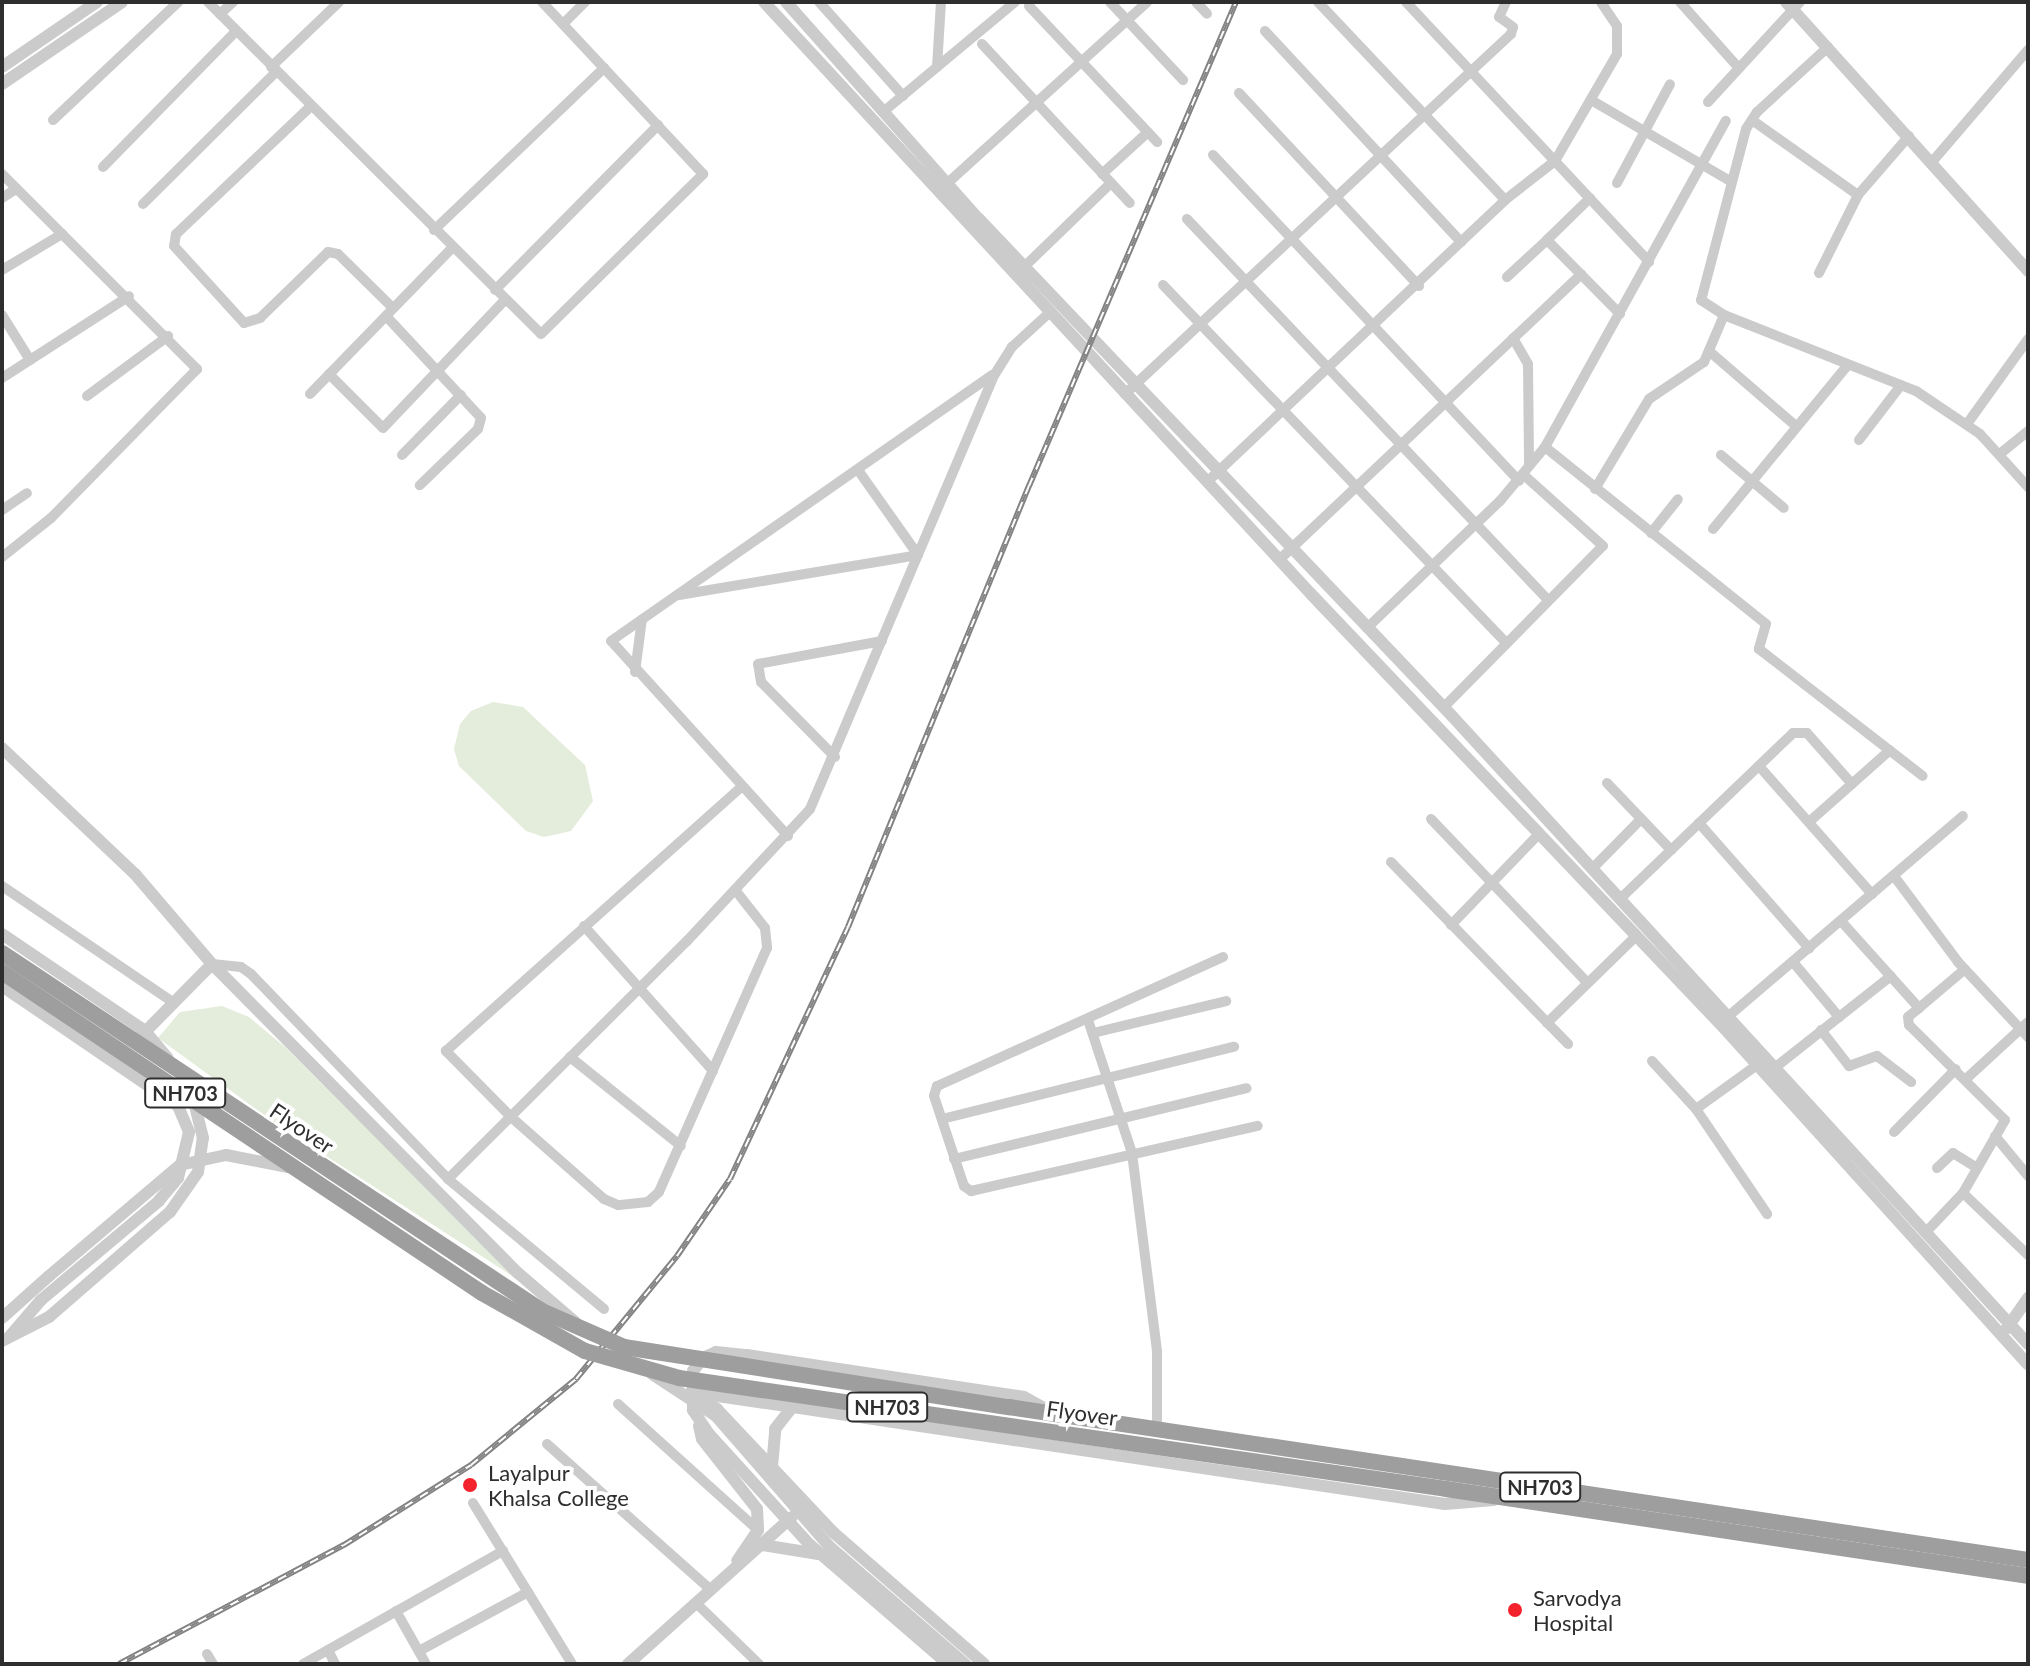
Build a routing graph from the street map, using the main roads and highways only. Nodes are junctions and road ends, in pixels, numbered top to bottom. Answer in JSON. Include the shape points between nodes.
{"nodes":[{"id":1,"x":2,"y":953,"type":"edge"},
{"id":2,"x":2,"y":972,"type":"edge"},
{"id":3,"x":2028,"y":1560,"type":"edge"},
{"id":4,"x":2028,"y":1576,"type":"edge"}],
"edges":[{"from":1,"to":3,"type":"highway","name":"Flyover","number":"NH703","bridge":true,"via":[[529,1303],[624,1347]]},
{"from":2,"to":4,"type":"highway","name":"Flyover","number":"NH703","bridge":true,"via":[[545,1332],[649,1372]]}]}
